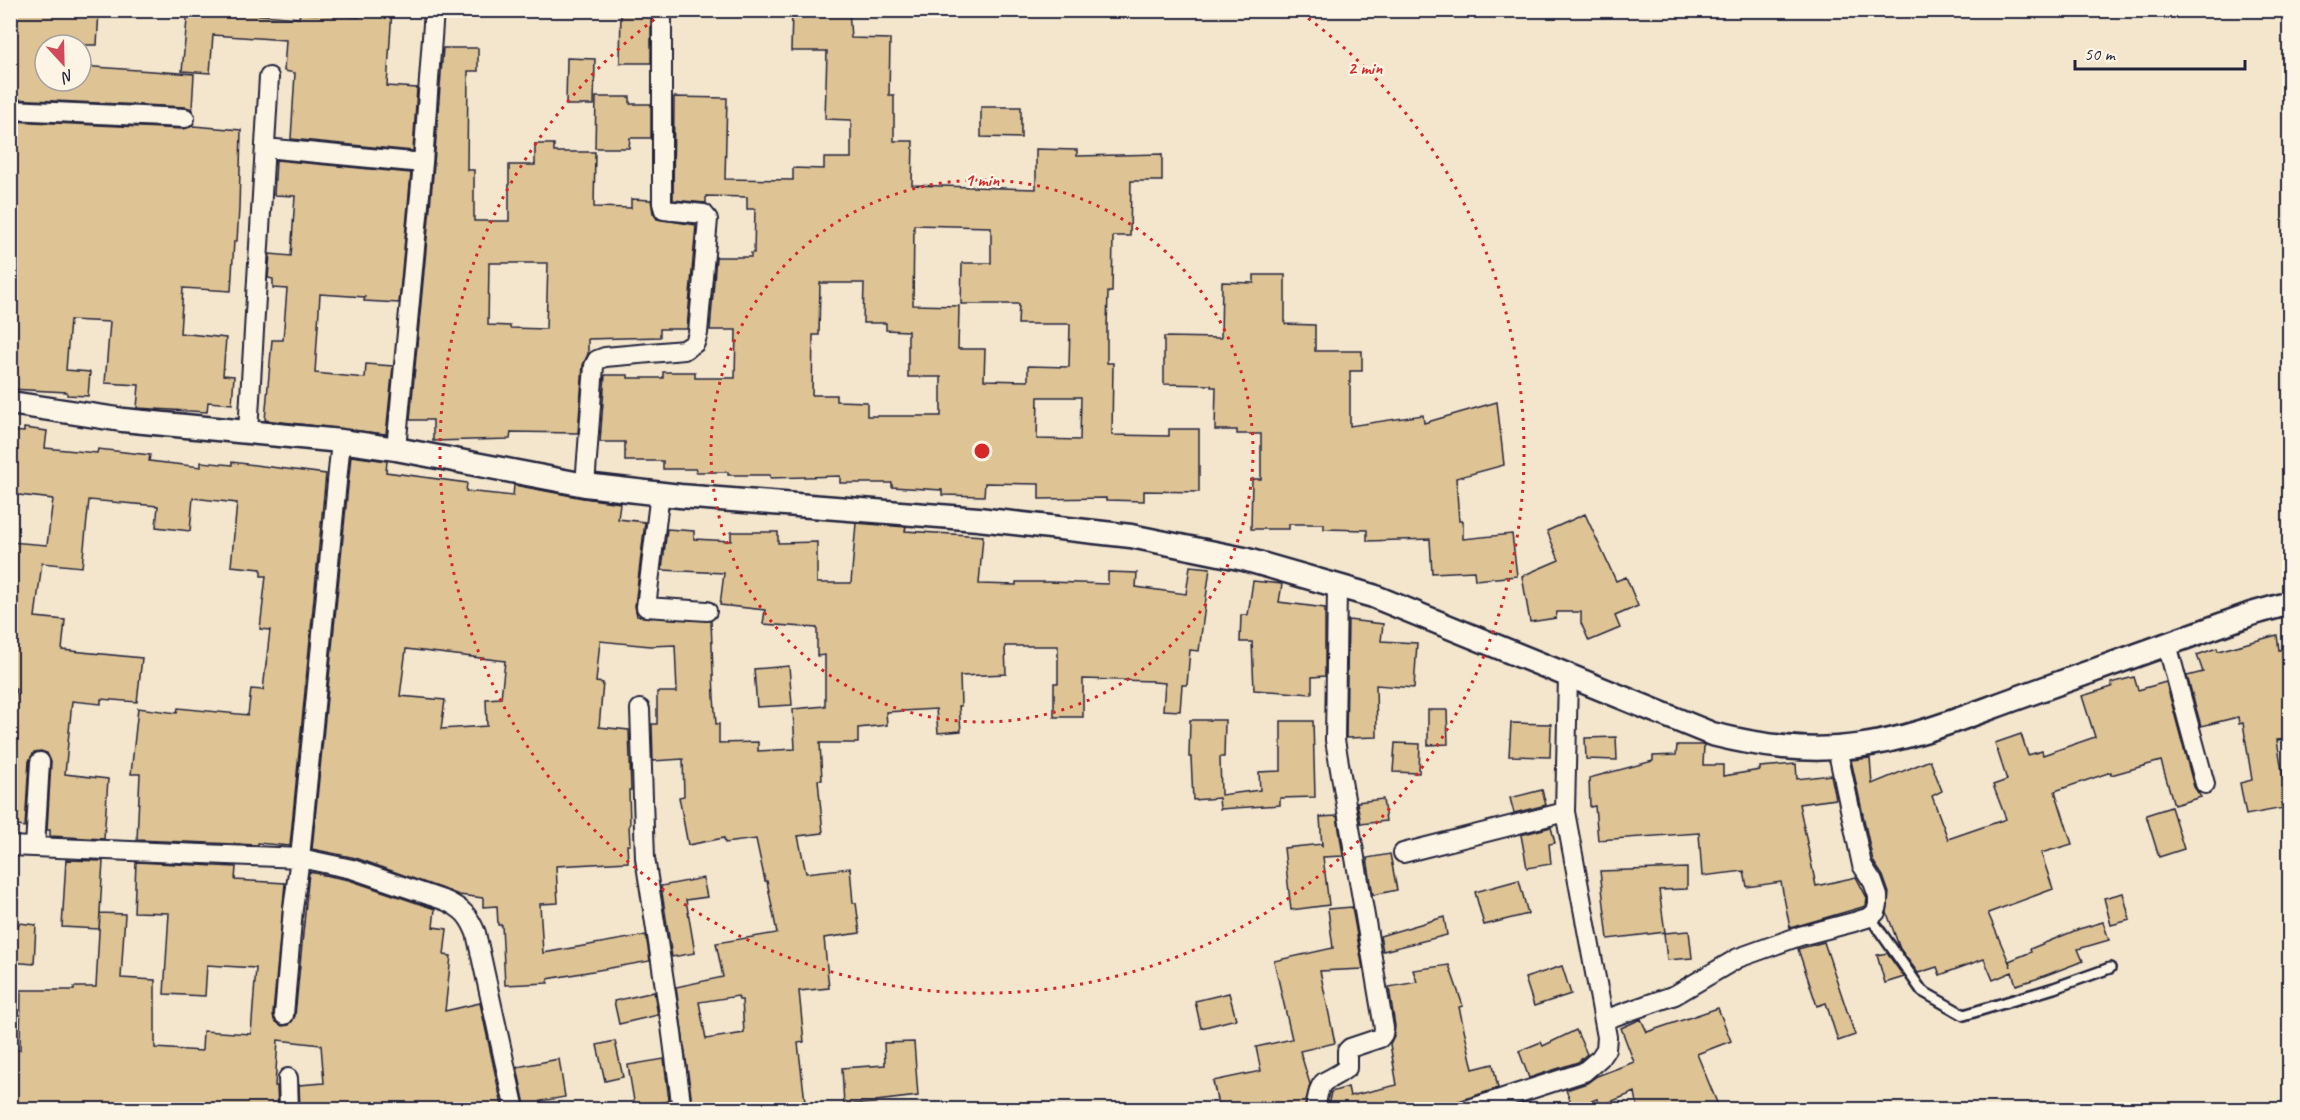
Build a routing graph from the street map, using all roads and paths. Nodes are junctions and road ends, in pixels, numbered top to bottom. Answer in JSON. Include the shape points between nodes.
{"nodes":[{"id":1,"x":434,"y":10,"type":"edge"},
{"id":2,"x":662,"y":10,"type":"edge"},
{"id":3,"x":269,"y":77,"type":"dead end"},
{"id":4,"x":10,"y":110,"type":"edge"},
{"id":5,"x":185,"y":118,"type":"dead end"},
{"id":6,"x":265,"y":148,"type":"junction"},
{"id":7,"x":423,"y":163,"type":"junction"},
{"id":8,"x":10,"y":403,"type":"edge"},
{"id":9,"x":248,"y":432,"type":"junction"},
{"id":10,"x":340,"y":441,"type":"junction"},
{"id":11,"x":396,"y":449,"type":"junction"},
{"id":12,"x":585,"y":485,"type":"junction"},
{"id":13,"x":660,"y":494,"type":"junction"},
{"id":14,"x":1337,"y":586,"type":"junction"},
{"id":15,"x":2289,"y":603,"type":"edge"},
{"id":16,"x":707,"y":611,"type":"dead end"},
{"id":17,"x":2167,"y":644,"type":"junction"},
{"id":18,"x":1568,"y":676,"type":"junction"},
{"id":19,"x":640,"y":709,"type":"dead end"},
{"id":20,"x":1837,"y":747,"type":"junction"},
{"id":21,"x":40,"y":762,"type":"dead end"},
{"id":22,"x":2205,"y":784,"type":"dead end"},
{"id":23,"x":1564,"y":812,"type":"junction"},
{"id":24,"x":10,"y":846,"type":"edge"},
{"id":25,"x":35,"y":847,"type":"junction"},
{"id":26,"x":1403,"y":853,"type":"dead end"},
{"id":27,"x":300,"y":858,"type":"junction"},
{"id":28,"x":1870,"y":916,"type":"junction"},
{"id":29,"x":2110,"y":968,"type":"dead end"},
{"id":30,"x":284,"y":1015,"type":"dead end"},
{"id":31,"x":1604,"y":1020,"type":"junction"},
{"id":32,"x":288,"y":1078,"type":"dead end"},
{"id":33,"x":289,"y":1110,"type":"edge"},
{"id":34,"x":515,"y":1110,"type":"edge"},
{"id":35,"x":682,"y":1110,"type":"edge"},
{"id":36,"x":1315,"y":1110,"type":"edge"},
{"id":37,"x":1466,"y":1110,"type":"edge"}],
"edges":[{"from":1,"to":7,"type":"street"},
{"from":2,"to":12,"type":"street","via":[[662,203],[664,210],[706,214],[708,219],[698,333],[695,343],[684,350],[597,360]]},
{"from":3,"to":6,"type":"street"},
{"from":4,"to":5,"type":"street"},
{"from":6,"to":7,"type":"street"},
{"from":6,"to":9,"type":"street"},
{"from":7,"to":11,"type":"street"},
{"from":8,"to":9,"type":"street","via":[[123,420]]},
{"from":9,"to":10,"type":"street"},
{"from":10,"to":11,"type":"street"},
{"from":10,"to":27,"type":"street"},
{"from":11,"to":12,"type":"street"},
{"from":12,"to":13,"type":"street"},
{"from":13,"to":14,"type":"street","via":[[978,519],[1131,536],[1244,560]]},
{"from":13,"to":16,"type":"street","via":[[646,607]]},
{"from":14,"to":18,"type":"street","via":[[1459,629]]},
{"from":14,"to":36,"type":"street","via":[[1335,740],[1384,1028],[1380,1038],[1347,1051],[1347,1068],[1319,1087]]},
{"from":15,"to":17,"type":"street"},
{"from":17,"to":20,"type":"street","via":[[1943,725],[1856,747]]},
{"from":17,"to":22,"type":"street"},
{"from":18,"to":20,"type":"street","via":[[1712,734],[1753,745]]},
{"from":18,"to":23,"type":"street"},
{"from":19,"to":35,"type":"street","via":[[645,858]]},
{"from":20,"to":28,"type":"street","via":[[1862,865],[1878,896],[1878,905]]},
{"from":21,"to":25,"type":"street"},
{"from":23,"to":26,"type":"street"},
{"from":23,"to":31,"type":"street"},
{"from":24,"to":25,"type":"street"},
{"from":25,"to":27,"type":"street"},
{"from":27,"to":30,"type":"street"},
{"from":27,"to":34,"type":"street","via":[[352,869],[446,901],[466,914],[476,933]]},
{"from":28,"to":29,"type":"lane","via":[[1922,991],[1964,1016]]},
{"from":28,"to":31,"type":"street","via":[[1738,958],[1675,995]]},
{"from":31,"to":37,"type":"street","via":[[1606,1049],[1584,1072]]},
{"from":32,"to":33,"type":"street"}]}
